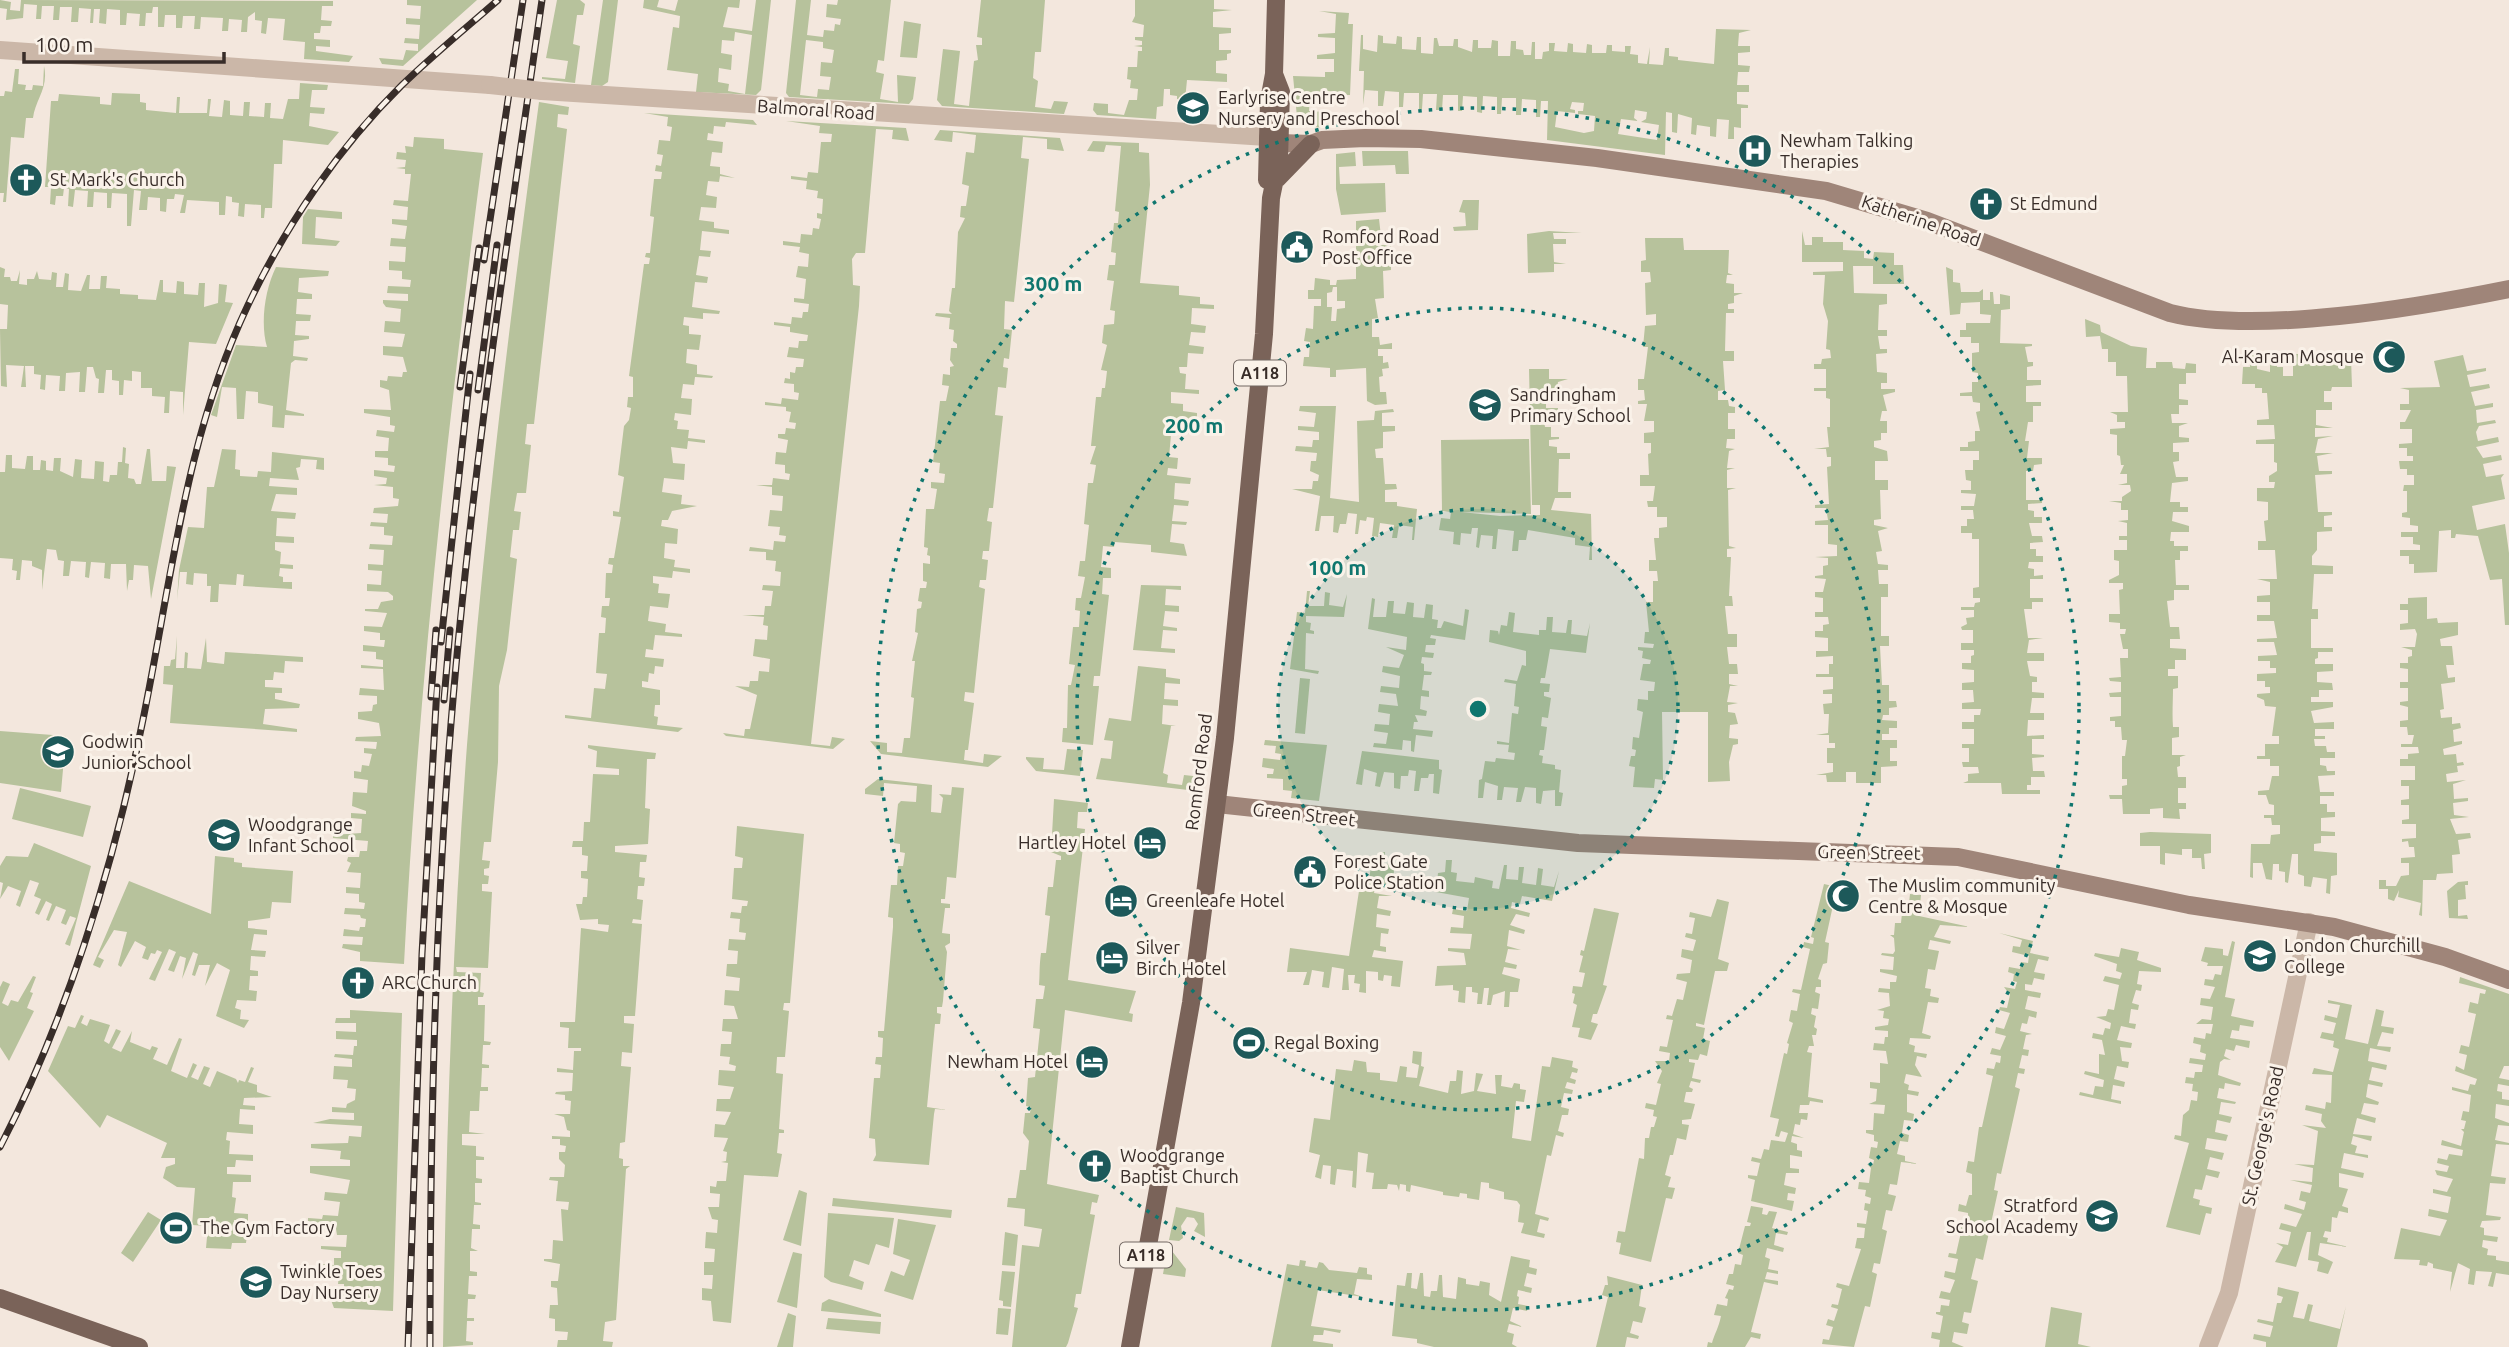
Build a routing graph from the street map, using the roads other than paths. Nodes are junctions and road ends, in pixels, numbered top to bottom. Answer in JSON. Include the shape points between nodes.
{"nodes":[{"id":1,"x":1276,"y":0,"type":"edge"},
{"id":2,"x":0,"y":50,"type":"edge"},
{"id":3,"x":1276,"y":138,"type":"junction"},
{"id":4,"x":1317,"y":142,"type":"junction"},
{"id":5,"x":1273,"y":189,"type":"junction"},
{"id":6,"x":2509,"y":289,"type":"edge"},
{"id":7,"x":1217,"y":804,"type":"junction"},
{"id":8,"x":2309,"y":922,"type":"junction"},
{"id":9,"x":2509,"y":980,"type":"edge"},
{"id":10,"x":0,"y":1298,"type":"edge"},
{"id":11,"x":139,"y":1347,"type":"edge"},
{"id":12,"x":1130,"y":1347,"type":"edge"},
{"id":13,"x":2208,"y":1347,"type":"edge"}],
"edges":[{"from":1,"to":3,"type":"main road","name":"Romford Road","number":"A118","via":[[1269,101]]},
{"from":2,"to":3,"type":"street","name":"Balmoral Road","bridge":true},
{"from":3,"to":4,"type":"main road","name":"Katherine Road","via":[[1312,136]]},
{"from":3,"to":5,"type":"main road","name":"Romford Road","number":"A118","via":[[1266,171]]},
{"from":4,"to":5,"type":"main road","via":[[1295,156]]},
{"from":4,"to":6,"type":"main road","name":"Katherine Road","via":[[1421,139],[1597,158],[1826,191],[1909,215],[2194,318],[2318,316]]},
{"from":5,"to":7,"type":"main road","name":"Romford Road","number":"A118","via":[[1264,334]]},
{"from":7,"to":8,"type":"main road","name":"Green Street","via":[[1578,843],[1930,854],[2189,905]]},
{"from":7,"to":12,"type":"main road","name":"Romford Road","number":"A118","via":[[1191,1003]]},
{"from":8,"to":9,"type":"main road","name":"Green Street","via":[[2445,957]]},
{"from":8,"to":13,"type":"street","name":"St. George's Road","via":[[2230,1293]]},
{"from":10,"to":11,"type":"main road"}]}
